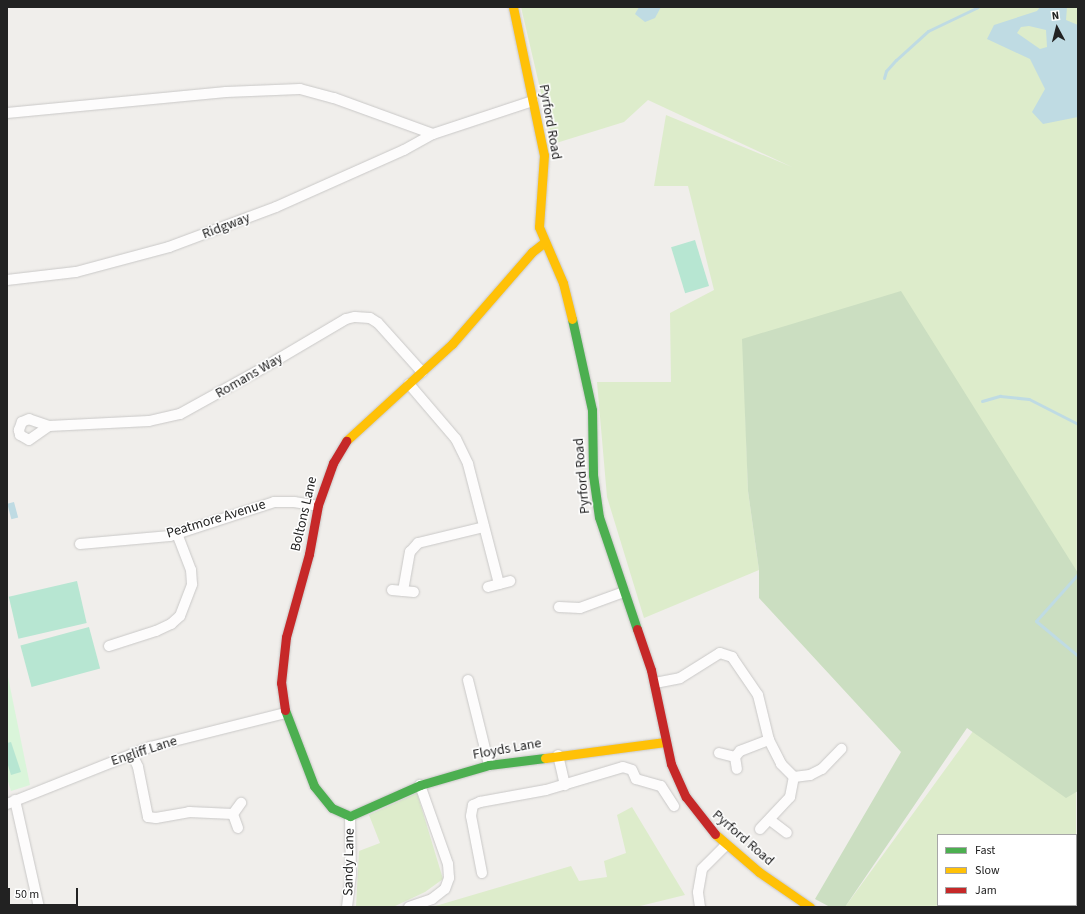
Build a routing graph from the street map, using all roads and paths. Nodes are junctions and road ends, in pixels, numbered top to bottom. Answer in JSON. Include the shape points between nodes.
{"nodes":[{"id":1,"x":513,"y":7,"type":"edge"},
{"id":2,"x":533,"y":101,"type":"junction"},
{"id":3,"x":7,"y":113,"type":"edge"},
{"id":4,"x":433,"y":134,"type":"junction"},
{"id":5,"x":545,"y":242,"type":"junction"},
{"id":6,"x":7,"y":280,"type":"edge"},
{"id":7,"x":422,"y":372,"type":"junction"},
{"id":8,"x":409,"y":384,"type":"junction"},
{"id":9,"x":49,"y":426,"type":"dead end"},
{"id":10,"x":318,"y":506,"type":"junction"},
{"id":11,"x":484,"y":527,"type":"junction"},
{"id":12,"x":177,"y":534,"type":"junction"},
{"id":13,"x":87,"y":541,"type":"dead end"},
{"id":14,"x":510,"y":581,"type":"dead end"},
{"id":15,"x":499,"y":584,"type":"junction"},
{"id":16,"x":488,"y":587,"type":"dead end"},
{"id":17,"x":392,"y":590,"type":"dead end"},
{"id":18,"x":403,"y":591,"type":"junction"},
{"id":19,"x":414,"y":592,"type":"dead end"},
{"id":20,"x":624,"y":592,"type":"junction"},
{"id":21,"x":559,"y":607,"type":"dead end"},
{"id":22,"x":109,"y":646,"type":"dead end"},
{"id":23,"x":468,"y":680,"type":"dead end"},
{"id":24,"x":655,"y":683,"type":"junction"},
{"id":25,"x":285,"y":713,"type":"junction"},
{"id":26,"x":769,"y":740,"type":"junction"},
{"id":27,"x":665,"y":742,"type":"junction"},
{"id":28,"x":132,"y":754,"type":"junction"},
{"id":29,"x":719,"y":754,"type":"dead end"},
{"id":30,"x":558,"y":755,"type":"junction"},
{"id":31,"x":839,"y":756,"type":"dead end"},
{"id":32,"x":735,"y":757,"type":"junction"},
{"id":33,"x":489,"y":765,"type":"junction"},
{"id":34,"x":737,"y":769,"type":"dead end"},
{"id":35,"x":794,"y":778,"type":"junction"},
{"id":36,"x":420,"y":785,"type":"junction"},
{"id":37,"x":565,"y":785,"type":"junction"},
{"id":38,"x":11,"y":802,"type":"edge"},
{"id":39,"x":241,"y":803,"type":"dead end"},
{"id":40,"x":674,"y":806,"type":"dead end"},
{"id":41,"x":233,"y":814,"type":"junction"},
{"id":42,"x":350,"y":816,"type":"junction"},
{"id":43,"x":770,"y":820,"type":"junction"},
{"id":44,"x":238,"y":828,"type":"dead end"},
{"id":45,"x":760,"y":830,"type":"dead end"},
{"id":46,"x":788,"y":833,"type":"dead end"},
{"id":47,"x":726,"y":845,"type":"junction"},
{"id":48,"x":482,"y":873,"type":"dead end"},
{"id":49,"x":39,"y":907,"type":"edge"},
{"id":50,"x":347,"y":907,"type":"edge"},
{"id":51,"x":409,"y":907,"type":"edge"},
{"id":52,"x":700,"y":907,"type":"edge"},
{"id":53,"x":810,"y":907,"type":"edge"}],
"edges":[{"from":1,"to":2,"type":"street","name":"Pyrford Road"},
{"from":2,"to":4,"type":"street","name":"Ridgway"},
{"from":2,"to":5,"type":"street","name":"Pyrford Road","via":[[545,165],[538,211],[539,227]]},
{"from":3,"to":4,"type":"street","via":[[226,92],[300,89],[334,98]]},
{"from":4,"to":6,"type":"street","name":"Ridgway","via":[[404,150],[276,207],[169,247],[76,272]]},
{"from":5,"to":7,"type":"street","name":"Boltons Lane","via":[[532,252],[452,344]]},
{"from":5,"to":20,"type":"street","name":"Pyrford Road","via":[[563,283],[584,368],[592,410],[595,496],[599,517]]},
{"from":7,"to":8,"type":"street","name":"Boltons Lane"},
{"from":7,"to":9,"type":"street","name":"Romans Way","via":[[378,323],[370,318],[355,317],[346,319],[180,414],[149,421]]},
{"from":8,"to":10,"type":"street","name":"Boltons Lane","via":[[347,439],[327,475]]},
{"from":8,"to":11,"type":"street","via":[[456,439],[468,464]]},
{"from":10,"to":12,"type":"street","name":"Peatmore Avenue","via":[[274,502]]},
{"from":10,"to":25,"type":"street","name":"Boltons Lane","via":[[282,657],[281,683]]},
{"from":11,"to":15,"type":"street"},
{"from":11,"to":18,"type":"street","via":[[418,543],[410,552]]},
{"from":12,"to":13,"type":"street","name":"Peatmore Avenue"},
{"from":12,"to":22,"type":"street","via":[[191,570],[192,584],[186,607],[171,624],[119,638]]},
{"from":14,"to":15,"type":"street"},
{"from":15,"to":16,"type":"street"},
{"from":17,"to":18,"type":"street"},
{"from":18,"to":19,"type":"street"},
{"from":20,"to":21,"type":"street","via":[[580,608]]},
{"from":20,"to":24,"type":"street","name":"Pyrford Road"},
{"from":23,"to":33,"type":"street"},
{"from":24,"to":26,"type":"street","via":[[680,678],[720,653],[726,653],[732,657],[758,695]]},
{"from":24,"to":27,"type":"street","name":"Pyrford Road"},
{"from":25,"to":28,"type":"street","name":"Engliff Lane"},
{"from":25,"to":42,"type":"street","name":"Boltons Lane","via":[[314,786],[332,808]]},
{"from":26,"to":32,"type":"street","via":[[740,751]]},
{"from":26,"to":35,"type":"street","via":[[781,764]]},
{"from":27,"to":30,"type":"street","name":"Floyds Lane"},
{"from":27,"to":47,"type":"street","name":"Pyrford Road","via":[[671,764],[686,797],[701,819]]},
{"from":28,"to":38,"type":"street","name":"Engliff Lane"},
{"from":28,"to":41,"type":"street","via":[[138,767],[148,817],[189,812]]},
{"from":29,"to":32,"type":"street"},
{"from":30,"to":33,"type":"street","name":"Floyds Lane"},
{"from":30,"to":37,"type":"street"},
{"from":31,"to":35,"type":"street","via":[[822,770]]},
{"from":32,"to":34,"type":"street"},
{"from":33,"to":36,"type":"street","name":"Floyds Lane"},
{"from":35,"to":43,"type":"street","via":[[790,797]]},
{"from":36,"to":42,"type":"street","name":"Floyds Lane"},
{"from":36,"to":51,"type":"street","via":[[448,864],[449,878],[445,889],[432,899]]},
{"from":37,"to":40,"type":"street","via":[[617,767],[626,767],[632,770],[636,778],[661,786]]},
{"from":37,"to":48,"type":"street","via":[[473,805],[471,816]]},
{"from":38,"to":49,"type":"street"},
{"from":39,"to":41,"type":"street"},
{"from":41,"to":44,"type":"street"},
{"from":42,"to":50,"type":"street","name":"Sandy Lane","via":[[351,874]]},
{"from":43,"to":45,"type":"street"},
{"from":43,"to":46,"type":"street"},
{"from":47,"to":52,"type":"street","via":[[702,869],[698,892]]},
{"from":47,"to":53,"type":"street","name":"Pyrford Road"}]}
